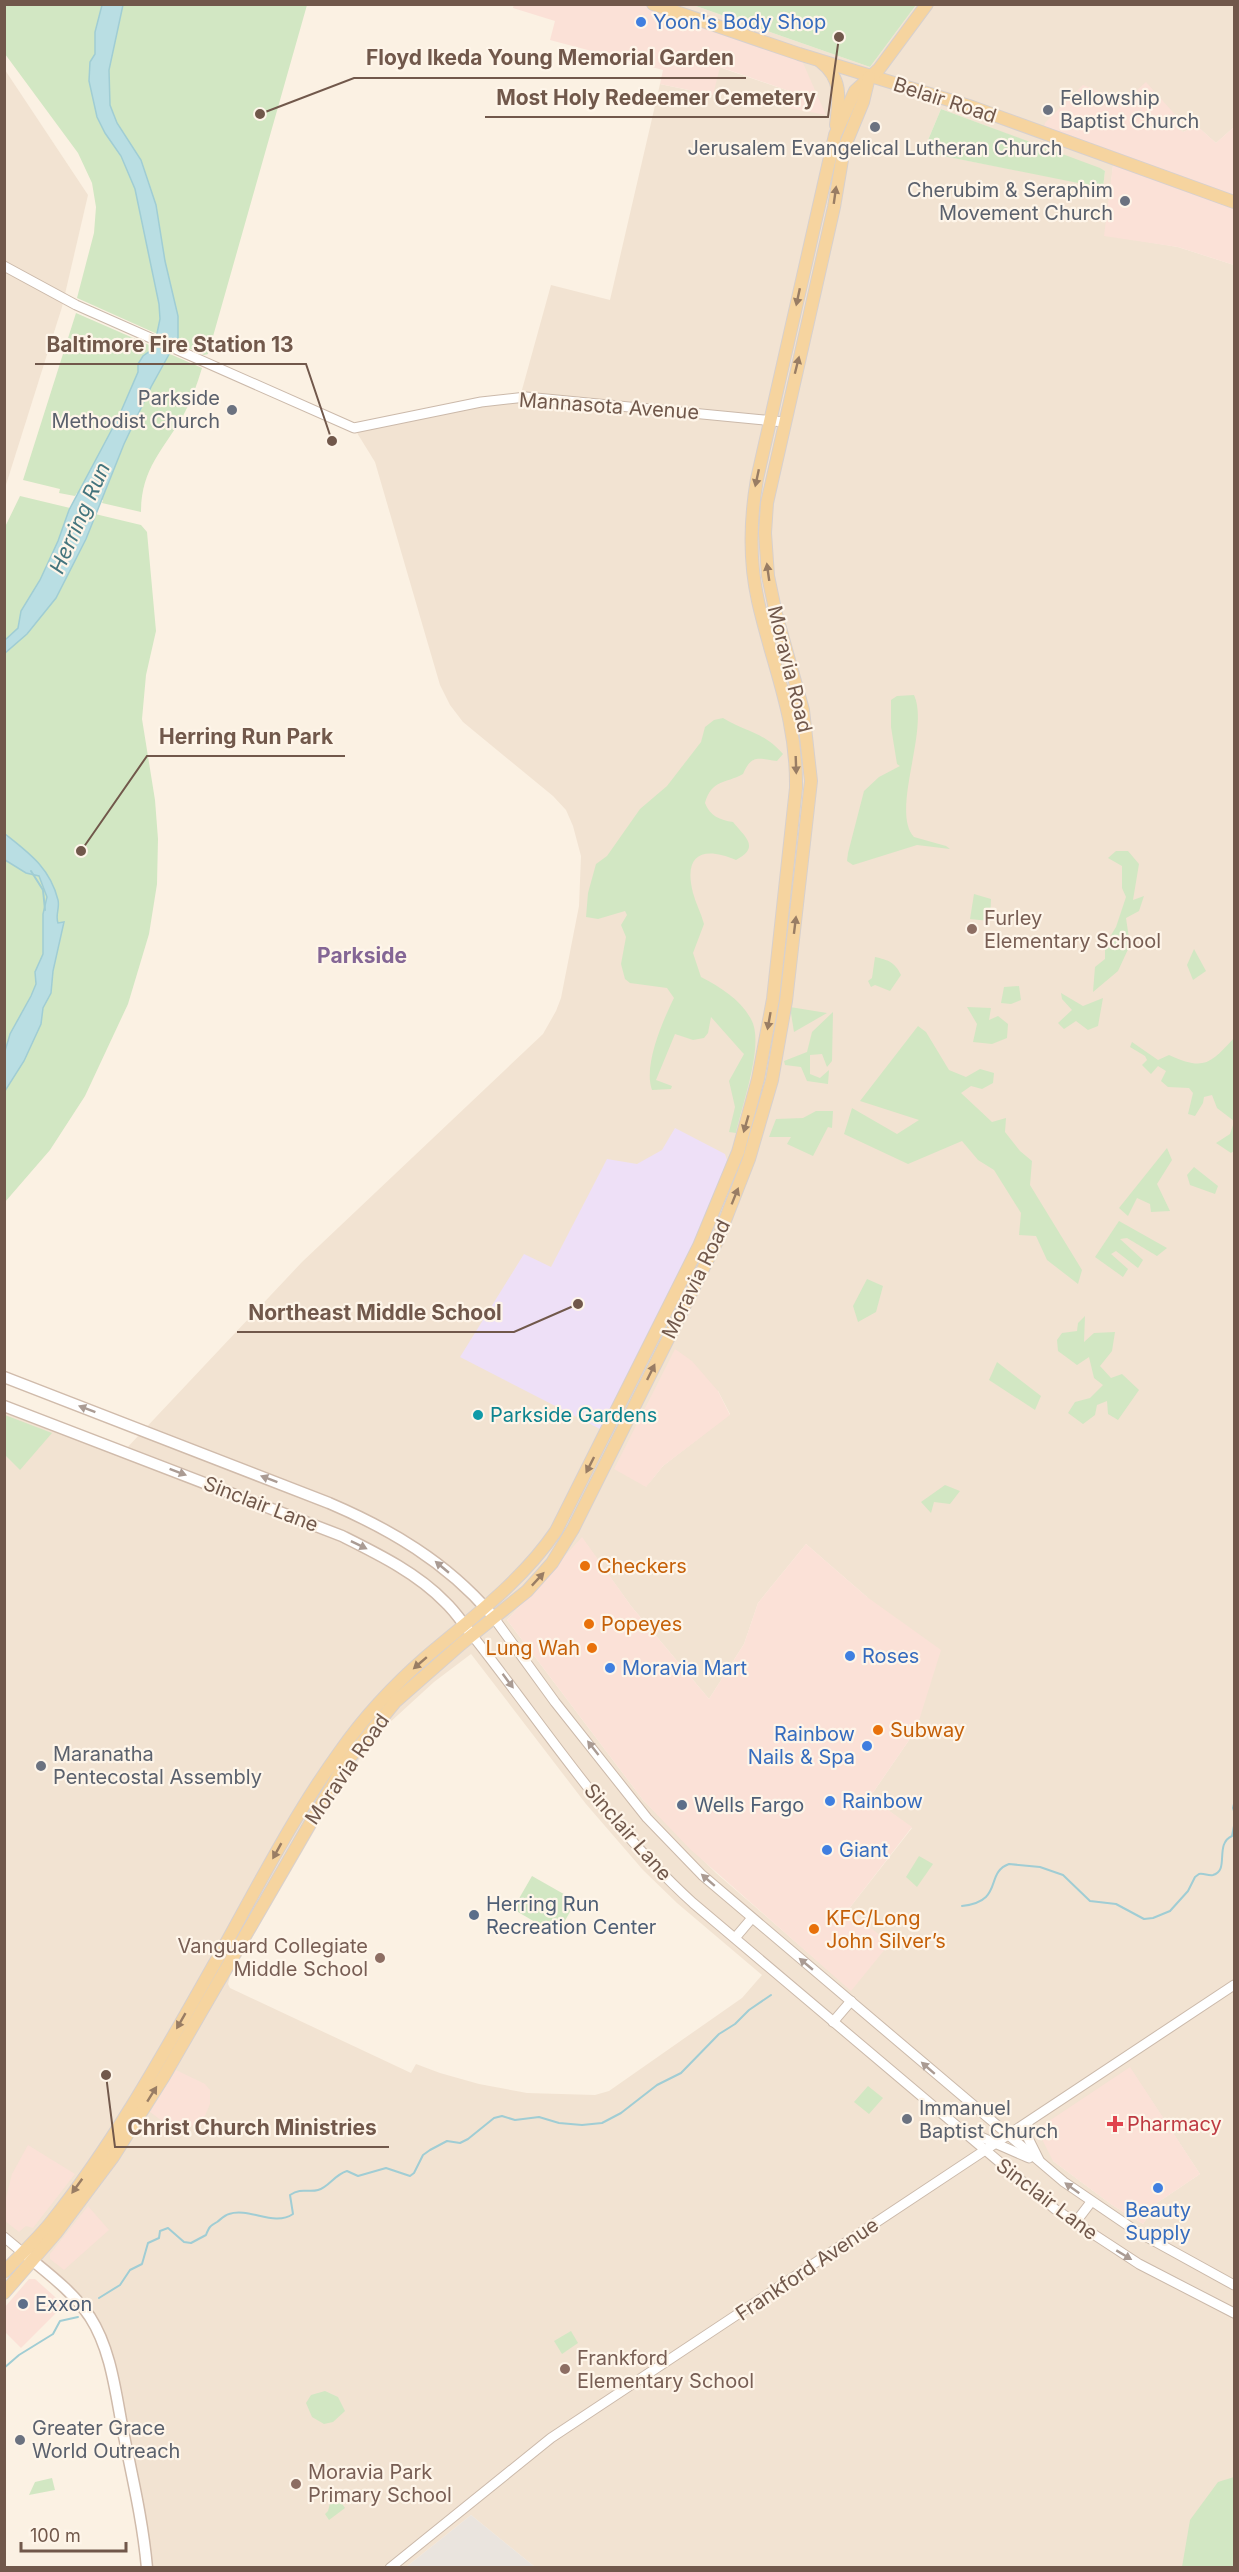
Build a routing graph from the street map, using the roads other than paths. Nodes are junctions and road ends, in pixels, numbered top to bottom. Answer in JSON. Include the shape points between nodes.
{"nodes":[{"id":1,"x":653,"y":4,"type":"edge"},
{"id":2,"x":927,"y":4,"type":"edge"},
{"id":3,"x":817,"y":60,"type":"junction"},
{"id":4,"x":869,"y":76,"type":"junction"},
{"id":5,"x":835,"y":135,"type":"junction"},
{"id":6,"x":1234,"y":202,"type":"edge"},
{"id":7,"x":4,"y":266,"type":"edge"},
{"id":8,"x":770,"y":420,"type":"junction"},
{"id":9,"x":784,"y":422,"type":"junction"},
{"id":10,"x":4,"y":1377,"type":"edge"},
{"id":11,"x":4,"y":1406,"type":"edge"},
{"id":12,"x":484,"y":1607,"type":"junction"},
{"id":13,"x":494,"y":1618,"type":"junction"},
{"id":14,"x":468,"y":1630,"type":"junction"},
{"id":15,"x":752,"y":1918,"type":"junction"},
{"id":16,"x":735,"y":1938,"type":"junction"},
{"id":17,"x":1234,"y":1984,"type":"edge"},
{"id":18,"x":851,"y":2001,"type":"junction"},
{"id":19,"x":833,"y":2022,"type":"junction"},
{"id":20,"x":1028,"y":2124,"type":"junction"},
{"id":21,"x":954,"y":2125,"type":"junction"},
{"id":22,"x":1008,"y":2136,"type":"junction"},
{"id":23,"x":996,"y":2144,"type":"junction"},
{"id":24,"x":985,"y":2152,"type":"junction"},
{"id":25,"x":1041,"y":2164,"type":"junction"},
{"id":26,"x":1091,"y":2202,"type":"junction"},
{"id":27,"x":1075,"y":2223,"type":"junction"},
{"id":28,"x":4,"y":2237,"type":"edge"},
{"id":29,"x":22,"y":2252,"type":"junction"},
{"id":30,"x":33,"y":2261,"type":"junction"},
{"id":31,"x":4,"y":2272,"type":"edge"},
{"id":32,"x":1234,"y":2285,"type":"edge"},
{"id":33,"x":4,"y":2293,"type":"edge"},
{"id":34,"x":1234,"y":2313,"type":"edge"},
{"id":35,"x":147,"y":2568,"type":"edge"},
{"id":36,"x":390,"y":2568,"type":"edge"}],
"edges":[{"from":1,"to":3,"type":"main road","name":"Belair Road"},
{"from":2,"to":4,"type":"main road","name":"Moravia Road","via":[[879,69]]},
{"from":3,"to":4,"type":"main road","name":"Belair Road"},
{"from":3,"to":5,"type":"main road","via":[[828,68],[838,84]]},
{"from":4,"to":5,"type":"main road","name":"Moravia Road","via":[[855,91]]},
{"from":4,"to":6,"type":"main road","name":"Belair Road","via":[[972,107]]},
{"from":9,"to":4,"type":"main road","name":"Moravia Road","one_way":true,"via":[[844,148]]},
{"from":5,"to":8,"type":"main road","name":"Moravia Road","one_way":true},
{"from":7,"to":8,"type":"street","name":"Mannasota Avenue","via":[[70,303],[354,428],[481,402],[526,397]]},
{"from":8,"to":9,"type":"street","name":"Mannasota Avenue"},
{"from":8,"to":12,"type":"main road","name":"Moravia Road","one_way":true,"via":[[753,498],[751,548],[758,601],[789,712],[796,788],[773,999],[758,1078],[738,1152],[716,1210],[562,1520],[534,1561]]},
{"from":13,"to":9,"type":"main road","name":"Moravia Road","one_way":true,"via":[[547,1569],[584,1509],[717,1241],[749,1159],[772,1080],[786,1001],[811,781],[803,710],[776,614],[766,559],[768,498]]},
{"from":12,"to":10,"type":"main road","name":"Sinclair Lane","one_way":true,"via":[[425,1553],[360,1516]]},
{"from":11,"to":14,"type":"main road","name":"Sinclair Lane","one_way":true,"via":[[342,1536],[383,1557],[434,1591]]},
{"from":12,"to":13,"type":"main road","name":"Sinclair Lane"},
{"from":12,"to":14,"type":"main road","name":"Moravia Road"},
{"from":13,"to":14,"type":"main road","name":"Moravia Road"},
{"from":15,"to":13,"type":"street","name":"Sinclair Lane","one_way":true,"via":[[702,1875],[647,1818]]},
{"from":14,"to":16,"type":"street","name":"Sinclair Lane","one_way":true,"via":[[635,1845]]},
{"from":14,"to":29,"type":"main road","name":"Moravia Road","one_way":true,"via":[[397,1684],[363,1719],[291,1826],[104,2149],[52,2222]]},
{"from":30,"to":14,"type":"main road","name":"Moravia Road","one_way":true,"via":[[95,2182],[164,2076],[344,1765],[395,1702]]},
{"from":15,"to":16,"type":"street"},
{"from":18,"to":15,"type":"street","name":"Sinclair Lane","one_way":true},
{"from":16,"to":19,"type":"street","name":"Sinclair Lane"},
{"from":17,"to":20,"type":"street","name":"Frankford Avenue"},
{"from":18,"to":19,"type":"street"},
{"from":22,"to":18,"type":"street","name":"Sinclair Lane","one_way":true},
{"from":19,"to":21,"type":"street","name":"Sinclair Lane"},
{"from":20,"to":22,"type":"street","name":"Frankford Avenue"},
{"from":20,"to":25,"type":"street","via":[[1026,2134]]},
{"from":21,"to":23,"type":"street"},
{"from":21,"to":24,"type":"street","name":"Sinclair Lane"},
{"from":22,"to":23,"type":"street","name":"Frankford Avenue"},
{"from":22,"to":25,"type":"street","name":"Sinclair Lane"},
{"from":23,"to":24,"type":"street","name":"Frankford Avenue"},
{"from":23,"to":25,"type":"street"},
{"from":24,"to":27,"type":"street","name":"Sinclair Lane"},
{"from":24,"to":36,"type":"street","name":"Frankford Avenue","via":[[551,2438]]},
{"from":26,"to":25,"type":"street","name":"Sinclair Lane","one_way":true},
{"from":26,"to":27,"type":"street"},
{"from":26,"to":32,"type":"street","name":"Sinclair Lane"},
{"from":27,"to":34,"type":"street","name":"Sinclair Lane","one_way":true,"via":[[1139,2264]]},
{"from":28,"to":29,"type":"street"},
{"from":29,"to":30,"type":"main road"},
{"from":29,"to":31,"type":"main road","name":"Moravia Road"},
{"from":30,"to":33,"type":"main road","name":"Moravia Road"},
{"from":30,"to":35,"type":"main road","via":[[72,2294],[103,2343],[142,2520]]}]}
